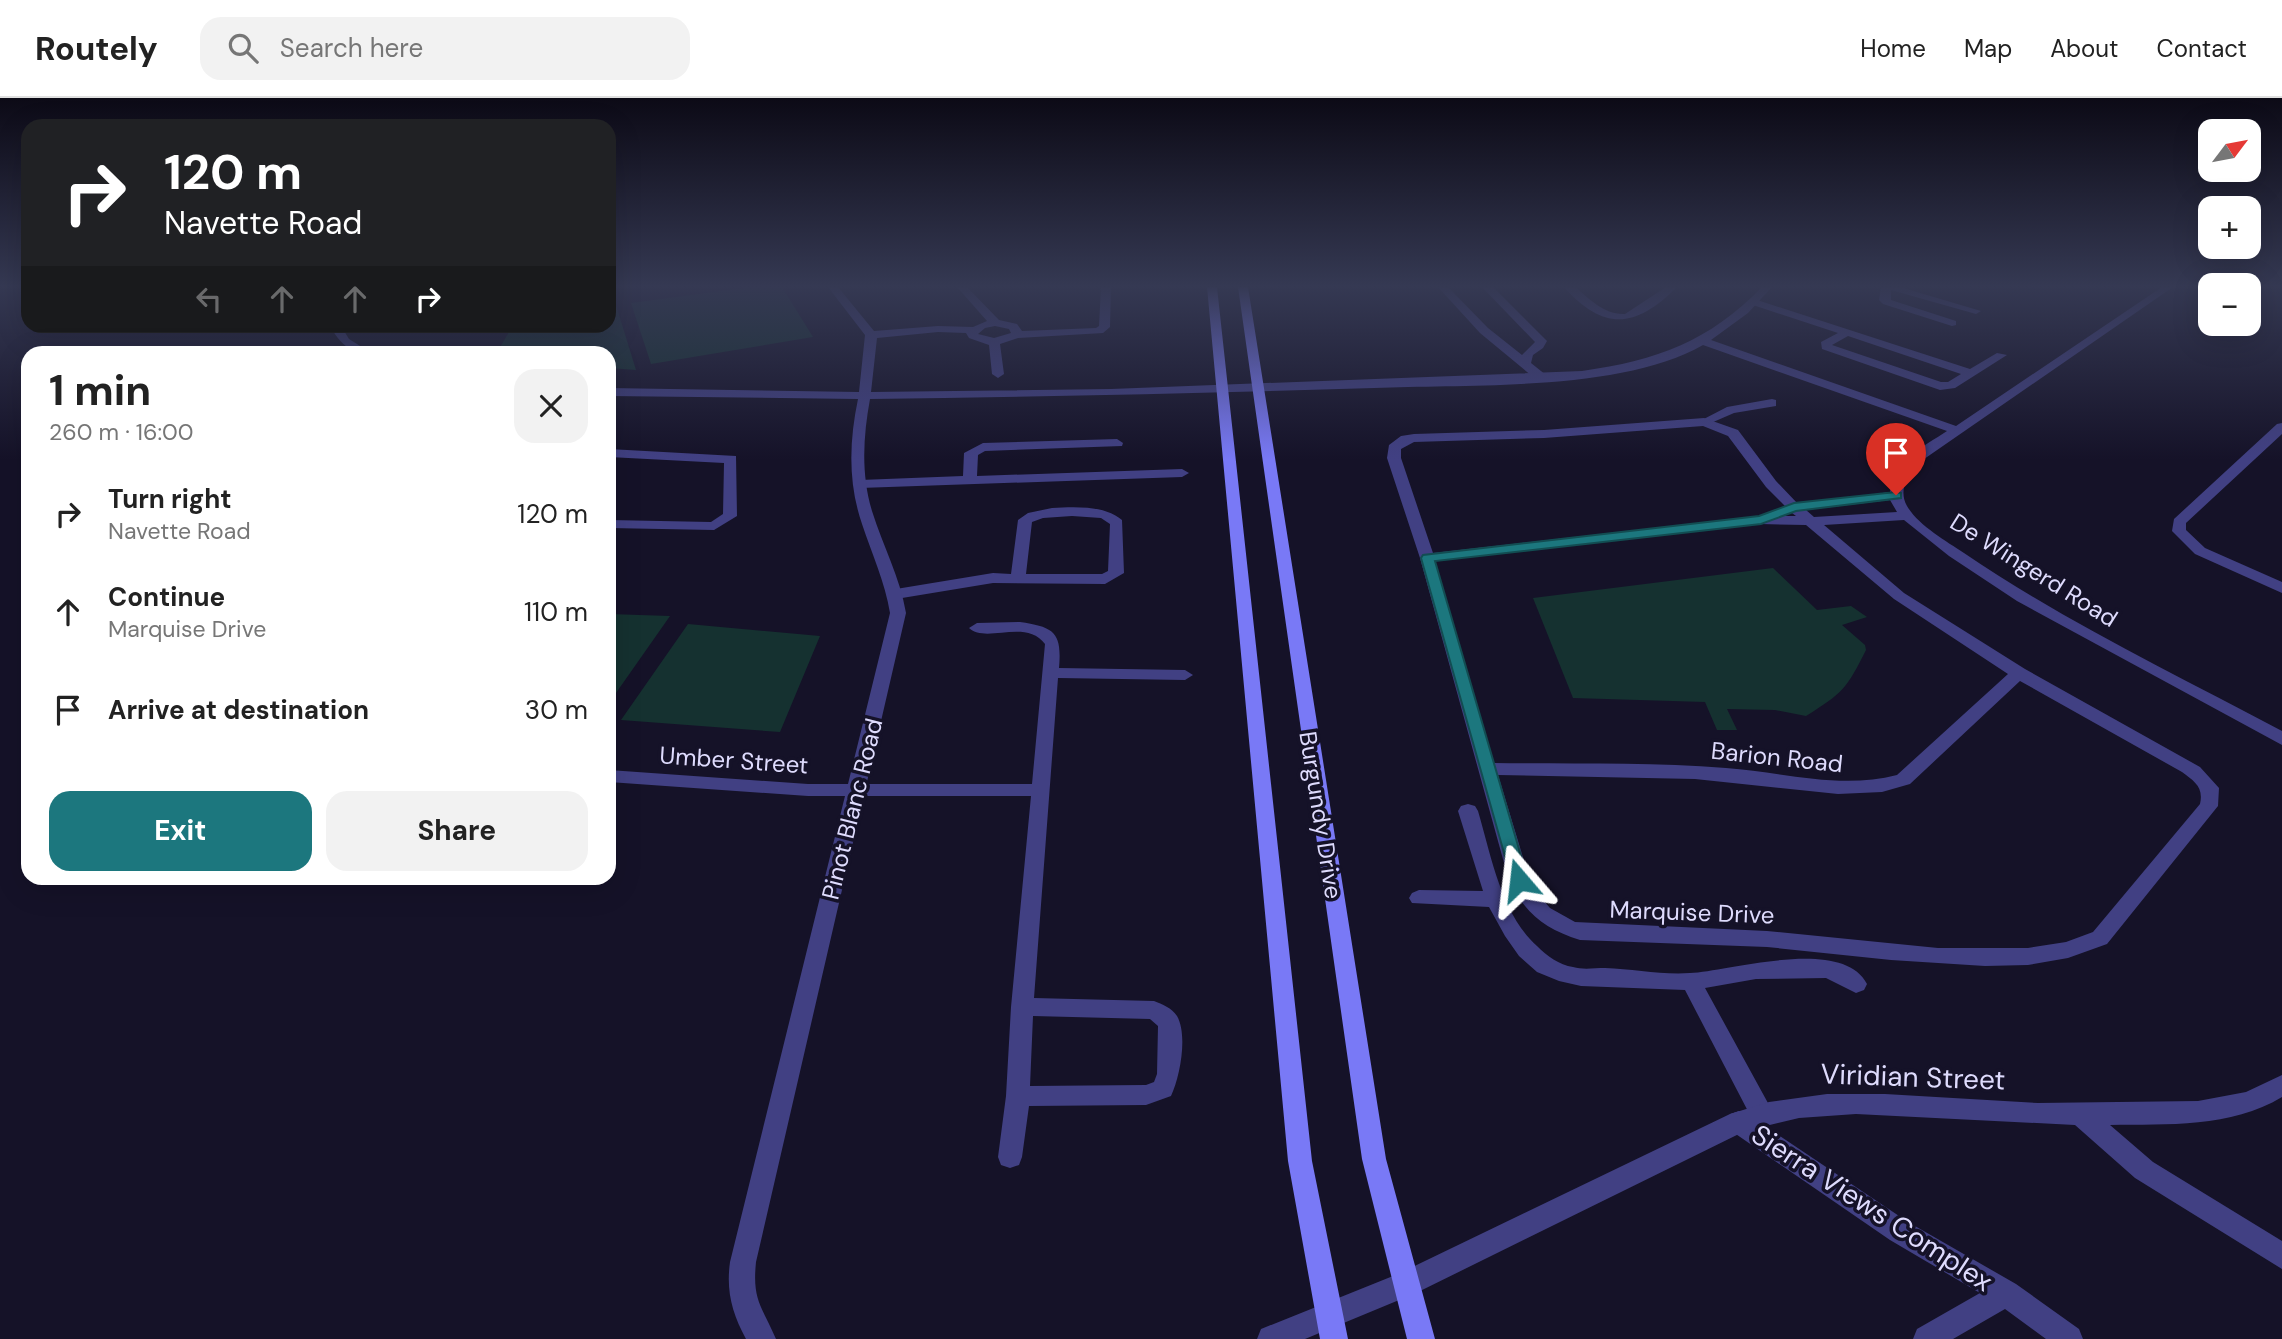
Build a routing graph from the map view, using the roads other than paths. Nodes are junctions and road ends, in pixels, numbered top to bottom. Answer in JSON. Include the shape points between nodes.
{"nodes":[{"id":1,"x":870,"y":345,"type":"edge"},
{"id":2,"x":994,"y":345,"type":"edge"},
{"id":3,"x":1218,"y":345,"type":"edge"},
{"id":4,"x":1251,"y":345,"type":"edge"},
{"id":5,"x":1501,"y":345,"type":"joint"},
{"id":6,"x":1540,"y":345,"type":"edge"},
{"id":7,"x":1697,"y":345,"type":"edge"},
{"id":8,"x":1714,"y":345,"type":"edge"},
{"id":9,"x":1825,"y":345,"type":"edge"},
{"id":10,"x":1883,"y":345,"type":"edge"},
{"id":11,"x":2082,"y":345,"type":"edge"},
{"id":12,"x":1533,"y":349,"type":"junction"},
{"id":13,"x":2001,"y":355,"type":"dead end"},
{"id":14,"x":1526,"y":362,"type":"junction"},
{"id":15,"x":1971,"y":373,"type":"junction"},
{"id":16,"x":998,"y":374,"type":"dead end"},
{"id":17,"x":1542,"y":378,"type":"junction"},
{"id":18,"x":1258,"y":387,"type":"junction"},
{"id":19,"x":1222,"y":390,"type":"junction"},
{"id":20,"x":616,"y":392,"type":"edge"},
{"id":21,"x":866,"y":396,"type":"junction"},
{"id":22,"x":1772,"y":403,"type":"dead end"},
{"id":23,"x":1704,"y":422,"type":"junction"},
{"id":24,"x":2282,"y":427,"type":"edge"},
{"id":25,"x":1956,"y":430,"type":"junction"},
{"id":26,"x":1117,"y":443,"type":"dead end"},
{"id":27,"x":616,"y":453,"type":"edge"},
{"id":28,"x":1182,"y":473,"type":"dead end"},
{"id":29,"x":970,"y":480,"type":"junction"},
{"id":30,"x":860,"y":484,"type":"junction"},
{"id":31,"x":1896,"y":495,"type":"junction"},
{"id":32,"x":1794,"y":507,"type":"junction"},
{"id":33,"x":1906,"y":516,"type":"junction"},
{"id":34,"x":1761,"y":520,"type":"junction"},
{"id":35,"x":1809,"y":521,"type":"junction"},
{"id":36,"x":616,"y":524,"type":"edge"},
{"id":37,"x":1427,"y":558,"type":"junction"},
{"id":38,"x":1018,"y":578,"type":"junction"},
{"id":39,"x":2282,"y":588,"type":"edge"},
{"id":40,"x":895,"y":594,"type":"junction"},
{"id":41,"x":977,"y":628,"type":"dead end"},
{"id":42,"x":1051,"y":673,"type":"junction"},
{"id":43,"x":2020,"y":673,"type":"junction"},
{"id":44,"x":1185,"y":675,"type":"dead end"},
{"id":45,"x":2282,"y":739,"type":"edge"},
{"id":46,"x":1486,"y":769,"type":"junction"},
{"id":47,"x":616,"y":776,"type":"edge"},
{"id":48,"x":857,"y":790,"type":"junction"},
{"id":49,"x":1041,"y":790,"type":"junction"},
{"id":50,"x":1468,"y":811,"type":"dead end"},
{"id":51,"x":1419,"y":898,"type":"dead end"},
{"id":52,"x":1495,"y":899,"type":"junction"},
{"id":53,"x":1691,"y":982,"type":"junction"},
{"id":54,"x":1856,"y":984,"type":"dead end"},
{"id":55,"x":1022,"y":1007,"type":"junction"},
{"id":56,"x":2282,"y":1085,"type":"edge"},
{"id":57,"x":1018,"y":1096,"type":"junction"},
{"id":58,"x":2081,"y":1115,"type":"junction"},
{"id":59,"x":1750,"y":1118,"type":"junction"},
{"id":60,"x":1010,"y":1157,"type":"dead end"},
{"id":61,"x":2282,"y":1256,"type":"edge"},
{"id":62,"x":1407,"y":1284,"type":"junction"},
{"id":63,"x":2006,"y":1293,"type":"junction"},
{"id":64,"x":1331,"y":1326,"type":"edge"},
{"id":65,"x":762,"y":1339,"type":"edge"},
{"id":66,"x":1271,"y":1339,"type":"edge"},
{"id":67,"x":1421,"y":1339,"type":"edge"},
{"id":68,"x":1927,"y":1339,"type":"edge"},
{"id":69,"x":2069,"y":1339,"type":"edge"}],
"edges":[{"from":1,"to":21,"type":"street","name":"Pinot Blanc Road"},
{"from":2,"to":16,"type":"street"},
{"from":3,"to":19,"type":"main road"},
{"from":4,"to":18,"type":"main road","name":"Burgundy Drive"},
{"from":5,"to":12,"type":"street"},
{"from":5,"to":14,"type":"street"},
{"from":6,"to":12,"type":"street"},
{"from":7,"to":17,"type":"street","via":[[1630,367]]},
{"from":8,"to":25,"type":"street"},
{"from":9,"to":15,"type":"street","via":[[1940,386]]},
{"from":10,"to":15,"type":"street"},
{"from":11,"to":25,"type":"street"},
{"from":12,"to":14,"type":"street"},
{"from":13,"to":15,"type":"street"},
{"from":14,"to":17,"type":"street"},
{"from":17,"to":18,"type":"street"},
{"from":18,"to":19,"type":"street"},
{"from":18,"to":62,"type":"main road","name":"Burgundy Drive","via":[[1374,1159]]},
{"from":19,"to":21,"type":"street"},
{"from":19,"to":64,"type":"main road","via":[[1300,1161]]},
{"from":20,"to":21,"type":"street"},
{"from":21,"to":30,"type":"street","name":"Pinot Blanc Road","via":[[858,438]]},
{"from":22,"to":23,"type":"street","via":[[1731,410]]},
{"from":23,"to":32,"type":"street","name":"Marquise Drive","via":[[1733,433]]},
{"from":23,"to":37,"type":"street","name":"Marquise Drive","via":[[1414,438],[1399,443],[1394,457]]},
{"from":24,"to":39,"type":"street","via":[[2179,523],[2179,531],[2200,551]]},
{"from":25,"to":31,"type":"street","via":[[1909,463],[1899,477]]},
{"from":26,"to":29,"type":"street","via":[[983,447],[971,453]]},
{"from":27,"to":36,"type":"street","via":[[731,459],[730,516],[714,526]]},
{"from":28,"to":29,"type":"street"},
{"from":29,"to":30,"type":"street"},
{"from":30,"to":40,"type":"street","name":"Pinot Blanc Road","via":[[864,510]]},
{"from":31,"to":32,"type":"street"},
{"from":31,"to":33,"type":"street","name":"De Wingerd Road"},
{"from":32,"to":34,"type":"street"},
{"from":32,"to":35,"type":"street","name":"Marquise Drive"},
{"from":33,"to":35,"type":"street"},
{"from":33,"to":45,"type":"street","name":"De Wingerd Road","via":[[2022,598]]},
{"from":34,"to":35,"type":"street"},
{"from":34,"to":37,"type":"street"},
{"from":35,"to":43,"type":"street","name":"Marquise Drive","via":[[1899,596]]},
{"from":37,"to":46,"type":"street","name":"Marquise Drive"},
{"from":38,"to":38,"type":"street","via":[[1098,580],[1112,576],[1116,573],[1117,523],[1101,514],[1031,516],[1025,520]]},
{"from":38,"to":40,"type":"street","via":[[975,580]]},
{"from":40,"to":48,"type":"street","name":"Pinot Blanc Road","via":[[898,613],[893,639]]},
{"from":41,"to":42,"type":"street","via":[[1035,630],[1048,635],[1054,644]]},
{"from":42,"to":44,"type":"street"},
{"from":42,"to":49,"type":"street"},
{"from":43,"to":46,"type":"street","name":"Barion Road","via":[[1903,780],[1882,788],[1849,790],[1764,777],[1660,771]]},
{"from":43,"to":46,"type":"street","name":"Marquise Drive","via":[[2188,768],[2211,790],[2208,806],[2100,938],[2045,956],[1937,955],[1765,939],[1608,934],[1563,928],[1539,912],[1525,894]]},
{"from":47,"to":48,"type":"street","name":"Umber Street"},
{"from":48,"to":49,"type":"street","name":"Umber Street"},
{"from":48,"to":65,"type":"street","name":"Pinot Blanc Road","via":[[743,1262],[742,1301]]},
{"from":49,"to":55,"type":"street"},
{"from":50,"to":52,"type":"street"},
{"from":51,"to":52,"type":"street"},
{"from":52,"to":53,"type":"street","via":[[1530,954],[1557,971]]},
{"from":53,"to":54,"type":"street","via":[[1756,970],[1826,969]]},
{"from":53,"to":59,"type":"street"},
{"from":55,"to":57,"type":"street"},
{"from":55,"to":57,"type":"street","via":[[1154,1010],[1167,1019],[1170,1074],[1163,1089],[1146,1095]]},
{"from":56,"to":58,"type":"street","name":"Viridian Street","via":[[2238,1107],[2197,1113]]},
{"from":57,"to":60,"type":"street"},
{"from":58,"to":59,"type":"street","name":"Viridian Street","via":[[1874,1103],[1801,1105]]},
{"from":58,"to":61,"type":"street","via":[[2144,1170]]},
{"from":59,"to":62,"type":"street","name":"Viridian Street"},
{"from":59,"to":63,"type":"street","name":"Sierra Views Complex","via":[[1899,1231]]},
{"from":62,"to":64,"type":"street","name":"Viridian Street"},
{"from":62,"to":67,"type":"main road","name":"Burgundy Drive"},
{"from":63,"to":68,"type":"street","name":"Sierra Views Complex"},
{"from":63,"to":69,"type":"street","name":"Sierra Views Complex"},
{"from":64,"to":66,"type":"street"}]}
